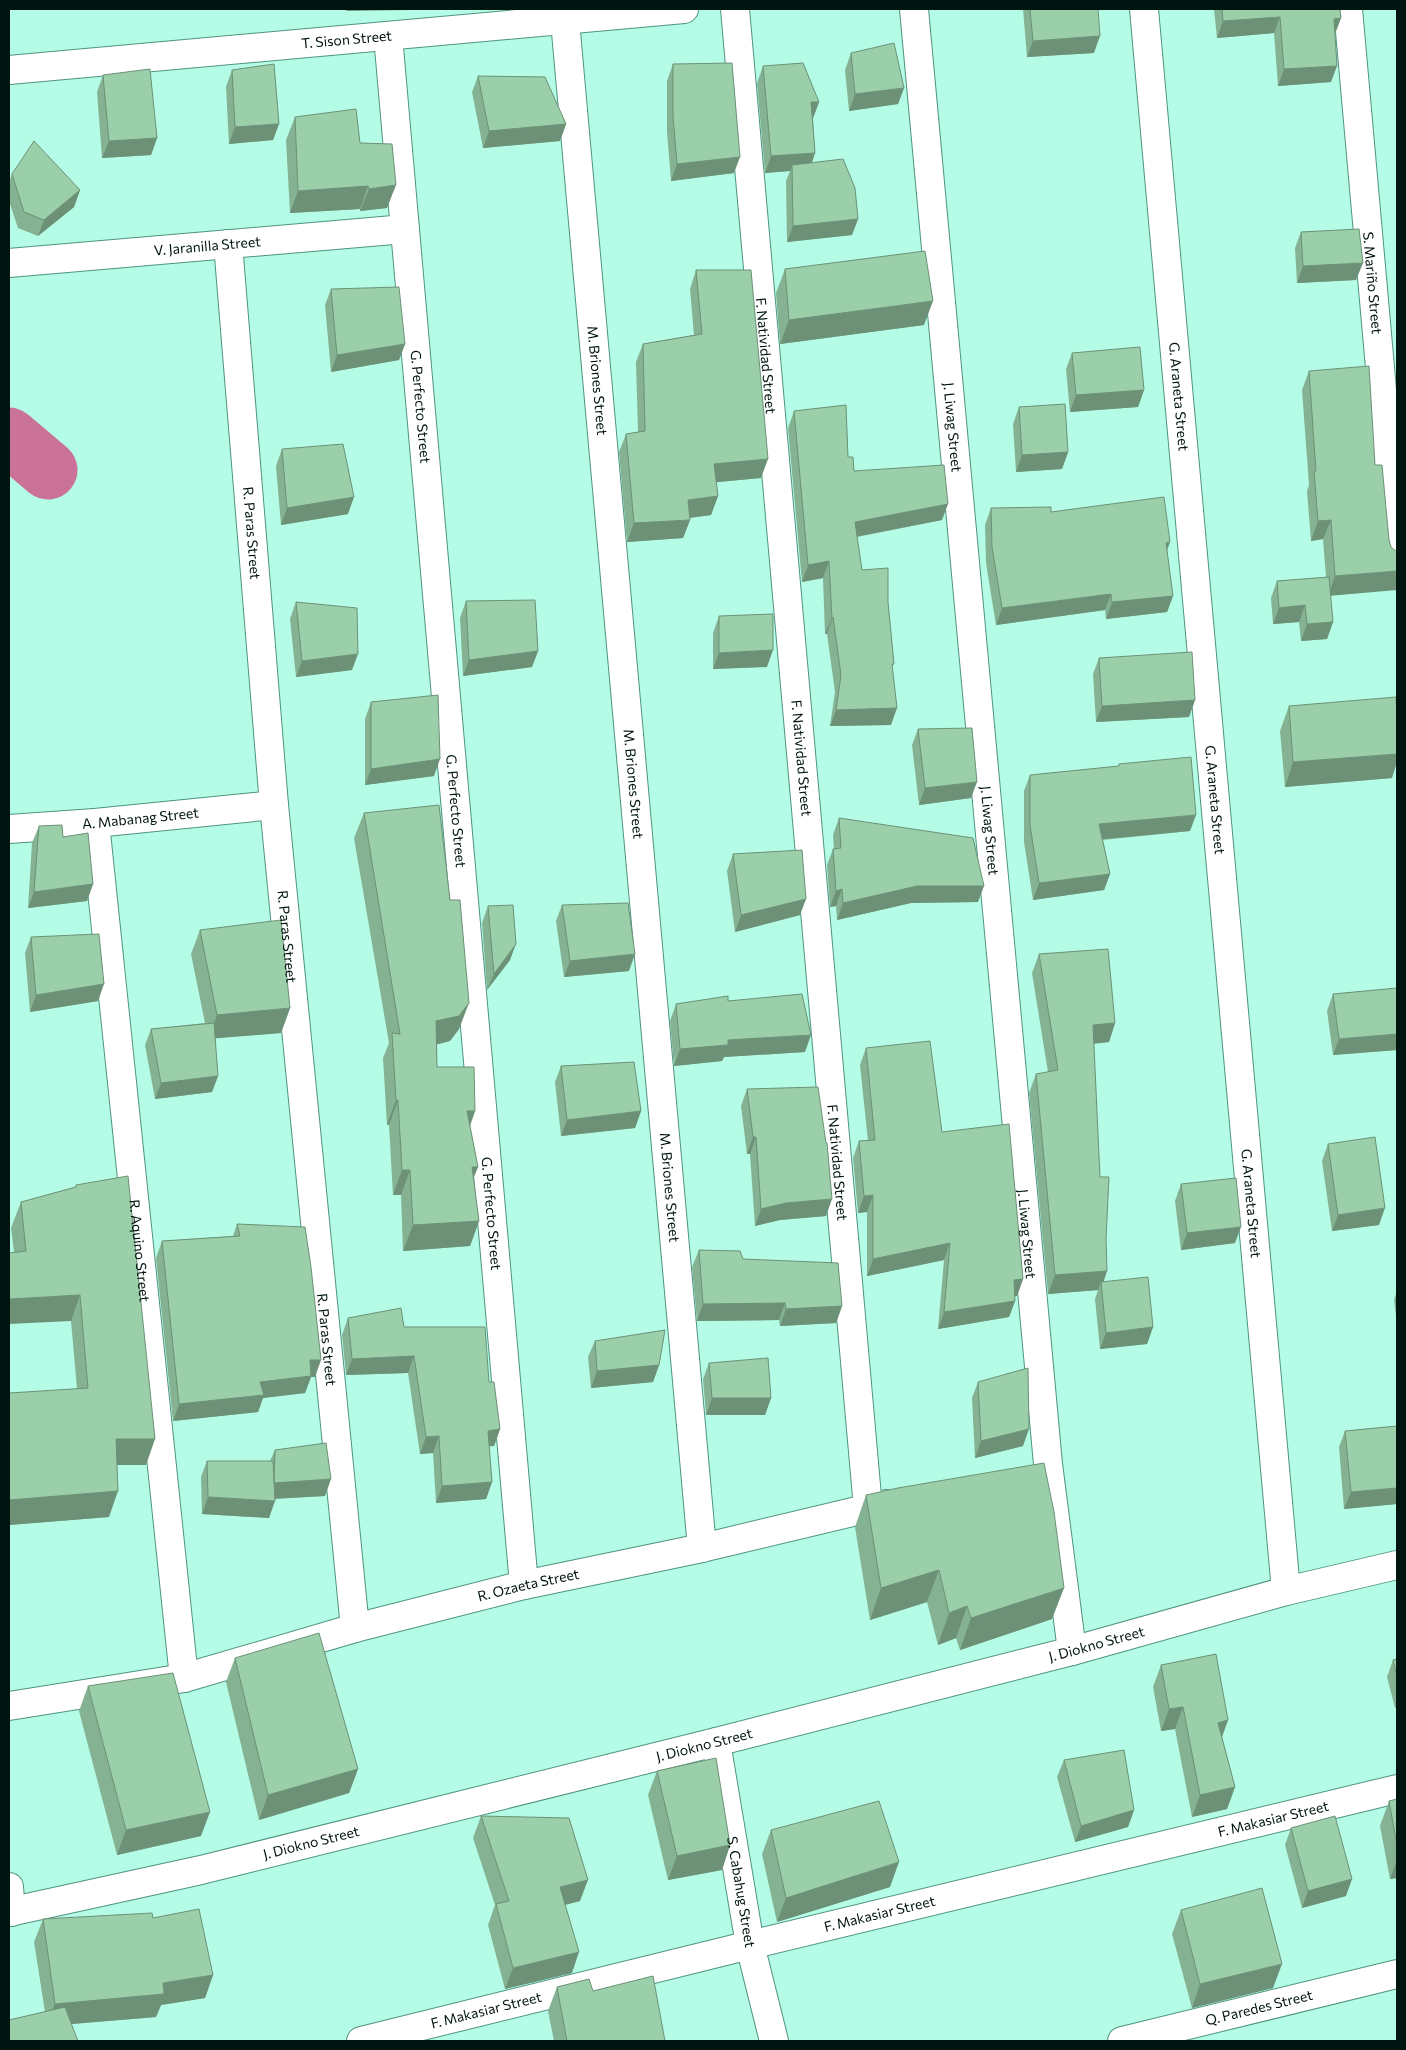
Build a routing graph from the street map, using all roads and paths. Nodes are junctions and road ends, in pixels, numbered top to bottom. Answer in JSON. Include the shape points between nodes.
{"nodes":[{"id":1,"x":684,"y":9,"type":"edge"},
{"id":2,"x":735,"y":9,"type":"edge"},
{"id":3,"x":914,"y":9,"type":"edge"},
{"id":4,"x":1144,"y":9,"type":"edge"},
{"id":5,"x":1348,"y":9,"type":"edge"},
{"id":6,"x":565,"y":21,"type":"junction"},
{"id":7,"x":388,"y":36,"type":"junction"},
{"id":8,"x":9,"y":70,"type":"edge"},
{"id":9,"x":405,"y":229,"type":"junction"},
{"id":10,"x":228,"y":244,"type":"junction"},
{"id":11,"x":9,"y":263,"type":"edge"},
{"id":12,"x":1397,"y":558,"type":"edge"},
{"id":13,"x":274,"y":805,"type":"junction"},
{"id":14,"x":95,"y":823,"type":"junction"},
{"id":15,"x":9,"y":829,"type":"edge"},
{"id":16,"x":1048,"y":1464,"type":"junction"},
{"id":17,"x":1020,"y":1471,"type":"edge"},
{"id":18,"x":906,"y":1499,"type":"edge"},
{"id":19,"x":868,"y":1508,"type":"junction"},
{"id":20,"x":702,"y":1548,"type":"junction"},
{"id":21,"x":1397,"y":1565,"type":"edge"},
{"id":22,"x":524,"y":1585,"type":"junction"},
{"id":23,"x":1286,"y":1591,"type":"junction"},
{"id":24,"x":355,"y":1628,"type":"junction"},
{"id":25,"x":1072,"y":1651,"type":"junction"},
{"id":26,"x":184,"y":1678,"type":"junction"},
{"id":27,"x":9,"y":1706,"type":"edge"},
{"id":28,"x":716,"y":1742,"type":"junction"},
{"id":29,"x":1397,"y":1789,"type":"edge"},
{"id":30,"x":9,"y":1904,"type":"edge"},
{"id":31,"x":750,"y":1945,"type":"junction"},
{"id":32,"x":1397,"y":1974,"type":"edge"},
{"id":33,"x":361,"y":2041,"type":"edge"},
{"id":34,"x":774,"y":2041,"type":"edge"},
{"id":35,"x":1122,"y":2041,"type":"edge"}],
"edges":[{"from":1,"to":6,"type":"street","name":"T. Sison Street"},
{"from":2,"to":19,"type":"street","name":"F. Natividad Street"},
{"from":3,"to":16,"type":"street","name":"J. Liwag Street"},
{"from":4,"to":23,"type":"street","name":"G. Araneta Street"},
{"from":5,"to":12,"type":"street","name":"S. Mariño Street"},
{"from":6,"to":7,"type":"street","name":"T. Sison Street"},
{"from":6,"to":20,"type":"street","name":"M. Briones Street"},
{"from":7,"to":8,"type":"street","name":"T. Sison Street"},
{"from":7,"to":9,"type":"street","name":"G. Perfecto Street"},
{"from":9,"to":10,"type":"street","name":"V. Jaranilla Street"},
{"from":9,"to":22,"type":"street","name":"G. Perfecto Street"},
{"from":10,"to":11,"type":"street","name":"V. Jaranilla Street"},
{"from":10,"to":13,"type":"street","name":"R. Paras Street"},
{"from":13,"to":14,"type":"street","name":"A. Mabanag Street"},
{"from":13,"to":24,"type":"street","name":"R. Paras Street"},
{"from":14,"to":15,"type":"street","name":"A. Mabanag Street"},
{"from":14,"to":26,"type":"street","name":"R. Aquino Street"},
{"from":16,"to":17,"type":"street"},
{"from":16,"to":25,"type":"street","name":"J. Liwag Street"},
{"from":18,"to":19,"type":"street","name":"R. Ozaeta Street"},
{"from":19,"to":20,"type":"street","name":"R. Ozaeta Street"},
{"from":20,"to":22,"type":"street","name":"R. Ozaeta Street"},
{"from":21,"to":23,"type":"street","name":"J. Diokno Street"},
{"from":22,"to":24,"type":"street","name":"R. Ozaeta Street"},
{"from":23,"to":25,"type":"street","name":"J. Diokno Street"},
{"from":24,"to":26,"type":"street","name":"R. Ozaeta Street"},
{"from":25,"to":28,"type":"street","name":"J. Diokno Street"},
{"from":26,"to":27,"type":"street","name":"R. Ozaeta Street"},
{"from":28,"to":30,"type":"street","name":"J. Diokno Street","via":[[201,1870]]},
{"from":28,"to":31,"type":"street","name":"S. Cabahug Street"},
{"from":29,"to":31,"type":"street","name":"F. Makasiar Street"},
{"from":31,"to":33,"type":"street","name":"F. Makasiar Street"},
{"from":31,"to":34,"type":"street","name":"S. Cabahug Street"},
{"from":32,"to":35,"type":"street","name":"Q. Paredes Street"}]}
